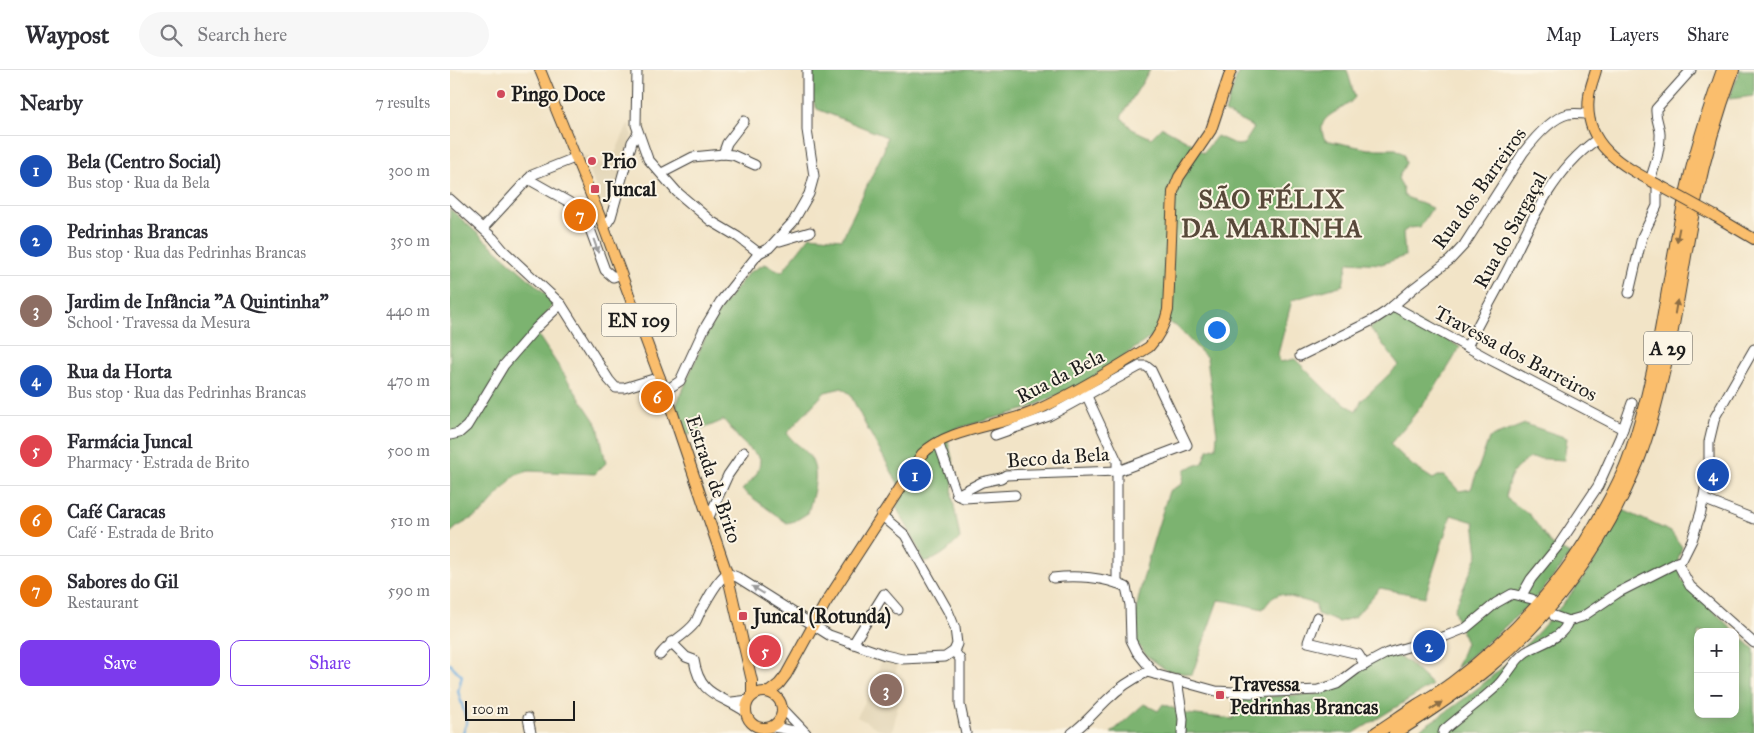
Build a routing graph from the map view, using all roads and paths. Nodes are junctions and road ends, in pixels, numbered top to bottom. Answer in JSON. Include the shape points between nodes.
{"nodes":[{"id":1,"x":540,"y":70,"type":"edge"},
{"id":2,"x":637,"y":70,"type":"edge"},
{"id":3,"x":807,"y":70,"type":"edge"},
{"id":4,"x":1231,"y":70,"type":"edge"},
{"id":5,"x":1596,"y":70,"type":"edge"},
{"id":6,"x":1691,"y":70,"type":"edge"},
{"id":7,"x":1723,"y":70,"type":"edge"},
{"id":8,"x":1733,"y":70,"type":"edge"},
{"id":9,"x":1588,"y":114,"type":"junction"},
{"id":10,"x":744,"y":121,"type":"dead end"},
{"id":11,"x":638,"y":133,"type":"junction"},
{"id":12,"x":1596,"y":140,"type":"junction"},
{"id":13,"x":723,"y":154,"type":"junction"},
{"id":14,"x":577,"y":157,"type":"junction"},
{"id":15,"x":755,"y":165,"type":"dead end"},
{"id":16,"x":662,"y":173,"type":"junction"},
{"id":17,"x":528,"y":179,"type":"junction"},
{"id":18,"x":1658,"y":184,"type":"junction"},
{"id":19,"x":450,"y":199,"type":"edge"},
{"id":20,"x":483,"y":228,"type":"junction"},
{"id":21,"x":604,"y":228,"type":"junction"},
{"id":22,"x":810,"y":232,"type":"dead end"},
{"id":23,"x":1754,"y":239,"type":"edge"},
{"id":24,"x":777,"y":240,"type":"junction"},
{"id":25,"x":759,"y":252,"type":"junction"},
{"id":26,"x":622,"y":274,"type":"junction"},
{"id":27,"x":1629,"y":293,"type":"dead end"},
{"id":28,"x":561,"y":304,"type":"junction"},
{"id":29,"x":1393,"y":306,"type":"junction"},
{"id":30,"x":1467,"y":347,"type":"junction"},
{"id":31,"x":1754,"y":349,"type":"edge"},
{"id":32,"x":1300,"y":356,"type":"dead end"},
{"id":33,"x":660,"y":377,"type":"junction"},
{"id":34,"x":665,"y":391,"type":"junction"},
{"id":35,"x":1085,"y":391,"type":"junction"},
{"id":36,"x":1632,"y":403,"type":"dead end"},
{"id":37,"x":1622,"y":429,"type":"junction"},
{"id":38,"x":450,"y":435,"type":"edge"},
{"id":39,"x":995,"y":435,"type":"dead end"},
{"id":40,"x":938,"y":442,"type":"junction"},
{"id":41,"x":1187,"y":445,"type":"joint"},
{"id":42,"x":744,"y":452,"type":"dead end"},
{"id":43,"x":1118,"y":471,"type":"junction"},
{"id":44,"x":957,"y":495,"type":"junction"},
{"id":45,"x":1014,"y":496,"type":"dead end"},
{"id":46,"x":1703,"y":499,"type":"junction"},
{"id":47,"x":881,"y":515,"type":"junction"},
{"id":48,"x":709,"y":517,"type":"junction"},
{"id":49,"x":1754,"y":519,"type":"edge"},
{"id":50,"x":1677,"y":562,"type":"junction"},
{"id":51,"x":727,"y":573,"type":"junction"},
{"id":52,"x":1053,"y":578,"type":"dead end"},
{"id":53,"x":1117,"y":583,"type":"junction"},
{"id":54,"x":1522,"y":595,"type":"junction"},
{"id":55,"x":1532,"y":599,"type":"dead end"},
{"id":56,"x":898,"y":610,"type":"dead end"},
{"id":57,"x":1554,"y":616,"type":"dead end"},
{"id":58,"x":1317,"y":617,"type":"dead end"},
{"id":59,"x":1568,"y":621,"type":"junction"},
{"id":60,"x":814,"y":626,"type":"junction"},
{"id":61,"x":671,"y":642,"type":"junction"},
{"id":62,"x":1754,"y":643,"type":"edge"},
{"id":63,"x":853,"y":644,"type":"junction"},
{"id":64,"x":954,"y":651,"type":"junction"},
{"id":65,"x":660,"y":654,"type":"dead end"},
{"id":66,"x":1364,"y":665,"type":"junction"},
{"id":67,"x":1155,"y":674,"type":"junction"},
{"id":68,"x":786,"y":675,"type":"junction"},
{"id":69,"x":1177,"y":680,"type":"junction"},
{"id":70,"x":752,"y":681,"type":"junction"},
{"id":71,"x":766,"y":692,"type":"junction"},
{"id":72,"x":750,"y":698,"type":"junction"},
{"id":73,"x":729,"y":702,"type":"junction"},
{"id":74,"x":782,"y":706,"type":"junction"},
{"id":75,"x":748,"y":716,"type":"junction"},
{"id":76,"x":528,"y":718,"type":"dead end"},
{"id":77,"x":766,"y":729,"type":"edge"},
{"id":78,"x":805,"y":732,"type":"edge"},
{"id":79,"x":532,"y":733,"type":"edge"},
{"id":80,"x":750,"y":733,"type":"edge"},
{"id":81,"x":966,"y":733,"type":"edge"},
{"id":82,"x":1072,"y":733,"type":"edge"},
{"id":83,"x":1182,"y":733,"type":"edge"},
{"id":84,"x":1376,"y":733,"type":"edge"},
{"id":85,"x":1395,"y":733,"type":"edge"},
{"id":86,"x":1443,"y":733,"type":"edge"}],
"edges":[{"from":1,"to":14,"type":"main road","name":"Estrada de Brito","number":"EN 109"},
{"from":2,"to":11,"type":"street"},
{"from":3,"to":24,"type":"street","via":[[807,130],[814,176],[809,194]]},
{"from":4,"to":35,"type":"main road","name":"Rua da Bela","via":[[1211,130],[1179,177],[1173,192],[1165,325],[1149,347]]},
{"from":5,"to":9,"type":"main road"},
{"from":6,"to":18,"type":"street","via":[[1656,109],[1660,135],[1656,165]]},
{"from":7,"to":84,"type":"highway","number":"A 29","one_way":true,"via":[[1686,191],[1642,415],[1630,456],[1611,499],[1575,559],[1524,622],[1450,685]]},
{"from":85,"to":8,"type":"highway","number":"A 29","one_way":true,"via":[[1456,693],[1531,629],[1568,586],[1619,504],[1651,420],[1707,148]]},
{"from":9,"to":12,"type":"main road"},
{"from":9,"to":29,"type":"street","name":"Rua dos Barreiros","via":[[1568,114],[1534,139],[1464,245]]},
{"from":10,"to":13,"type":"street","via":[[727,143]]},
{"from":11,"to":16,"type":"street","via":[[648,158]]},
{"from":11,"to":21,"type":"street","via":[[632,142],[611,216]]},
{"from":12,"to":18,"type":"main road","via":[[1619,162]]},
{"from":12,"to":30,"type":"street","name":"Rua do Sargaçal","via":[[1562,172],[1542,203]]},
{"from":13,"to":15,"type":"street"},
{"from":13,"to":16,"type":"street","via":[[693,157]]},
{"from":14,"to":17,"type":"street"},
{"from":14,"to":21,"type":"main road","name":"Estrada de Brito","number":"EN 109"},
{"from":16,"to":25,"type":"street","via":[[677,192],[711,220]]},
{"from":17,"to":20,"type":"street"},
{"from":17,"to":26,"type":"street","one_way":true,"via":[[583,210],[605,270],[613,277]]},
{"from":18,"to":23,"type":"main road","bridge":true},
{"from":18,"to":27,"type":"street","via":[[1657,206],[1642,237]]},
{"from":19,"to":20,"type":"street"},
{"from":20,"to":28,"type":"street"},
{"from":21,"to":26,"type":"main road","name":"Estrada de Brito","number":"EN 109"},
{"from":22,"to":24,"type":"street"},
{"from":24,"to":25,"type":"street"},
{"from":25,"to":34,"type":"street","via":[[720,302],[680,381]]},
{"from":26,"to":33,"type":"main road","name":"Estrada de Brito","number":"EN 109"},
{"from":28,"to":33,"type":"street","via":[[616,388]]},
{"from":28,"to":38,"type":"street","via":[[504,365],[467,426]]},
{"from":29,"to":30,"type":"street","name":"Travessa dos Barreiros"},
{"from":29,"to":32,"type":"street","name":"Rua dos Barreiros","via":[[1373,320]]},
{"from":30,"to":37,"type":"street","name":"Travessa dos Barreiros"},
{"from":31,"to":46,"type":"street","via":[[1715,417]]},
{"from":33,"to":34,"type":"main road","name":"Estrada de Brito","number":"EN 109"},
{"from":34,"to":48,"type":"main road","name":"Estrada de Brito","number":"EN 109"},
{"from":35,"to":39,"type":"street","name":"Rua da Bela","via":[[1049,416]]},
{"from":35,"to":40,"type":"main road","name":"Rua da Bela","via":[[1034,412]]},
{"from":35,"to":41,"type":"street","name":"Rua da Bela","via":[[1146,366],[1151,370]]},
{"from":35,"to":43,"type":"street","via":[[1117,461]]},
{"from":36,"to":37,"type":"street"},
{"from":37,"to":54,"type":"street","via":[[1598,486]]},
{"from":40,"to":44,"type":"street"},
{"from":40,"to":47,"type":"main road","name":"Rua da Bela","via":[[922,454]]},
{"from":41,"to":43,"type":"street","name":"Beco da Bela"},
{"from":42,"to":48,"type":"street","via":[[728,475]]},
{"from":43,"to":44,"type":"street","name":"Beco da Bela","via":[[1006,474]]},
{"from":43,"to":53,"type":"street"},
{"from":44,"to":45,"type":"street","via":[[964,498]]},
{"from":46,"to":49,"type":"street"},
{"from":46,"to":50,"type":"street","via":[[1692,540],[1682,560]]},
{"from":47,"to":60,"type":"main road","name":"Rua da Bela"},
{"from":47,"to":64,"type":"street","via":[[905,535],[948,611],[955,628],[957,644]]},
{"from":48,"to":51,"type":"main road","name":"Estrada de Brito","number":"EN 109"},
{"from":50,"to":59,"type":"street","via":[[1619,592],[1582,617]]},
{"from":50,"to":62,"type":"street","via":[[1690,586]]},
{"from":60,"to":51,"type":"street","one_way":true},
{"from":51,"to":61,"type":"street","via":[[720,579],[697,620],[688,631]]},
{"from":51,"to":70,"type":"main road","name":"Estrada de Brito","number":"EN 109"},
{"from":52,"to":53,"type":"street","via":[[1071,576]]},
{"from":53,"to":67,"type":"street","via":[[1126,587],[1131,640]]},
{"from":54,"to":55,"type":"street"},
{"from":54,"to":66,"type":"street","via":[[1512,594],[1496,603],[1466,628],[1387,653]]},
{"from":56,"to":63,"type":"street","via":[[884,594]]},
{"from":57,"to":59,"type":"street"},
{"from":58,"to":66,"type":"street","via":[[1308,642],[1358,654]]},
{"from":59,"to":86,"type":"street","via":[[1552,640],[1523,654],[1498,685]]},
{"from":60,"to":63,"type":"street"},
{"from":60,"to":68,"type":"main road","name":"Rua da Bela"},
{"from":61,"to":65,"type":"street"},
{"from":61,"to":73,"type":"street","via":[[686,657],[694,660],[701,682],[709,691]]},
{"from":63,"to":64,"type":"street","via":[[902,659],[945,658]]},
{"from":64,"to":81,"type":"street","via":[[960,659],[960,705]]},
{"from":66,"to":69,"type":"street","via":[[1337,684],[1318,690],[1216,691]]},
{"from":67,"to":69,"type":"street"},
{"from":67,"to":82,"type":"street","via":[[1147,672],[1129,681]]},
{"from":68,"to":71,"type":"main road","name":"Rua da Bela"},
{"from":68,"to":74,"type":"main road","name":"Rua da Bela"},
{"from":69,"to":83,"type":"street"},
{"from":70,"to":71,"type":"main road"},
{"from":70,"to":72,"type":"main road","name":"Estrada de Brito","number":"EN 109"},
{"from":71,"to":72,"type":"main road"},
{"from":71,"to":74,"type":"main road","via":[[778,698]]},
{"from":72,"to":73,"type":"street"},
{"from":72,"to":75,"type":"main road","number":"EN 109"},
{"from":73,"to":75,"type":"street"},
{"from":74,"to":77,"type":"main road","via":[[780,720]]},
{"from":74,"to":78,"type":"street"},
{"from":75,"to":77,"type":"main road","via":[[760,728]]},
{"from":75,"to":80,"type":"main road","number":"EN 109"},
{"from":76,"to":79,"type":"street"},
{"from":77,"to":78,"type":"street"}]}
